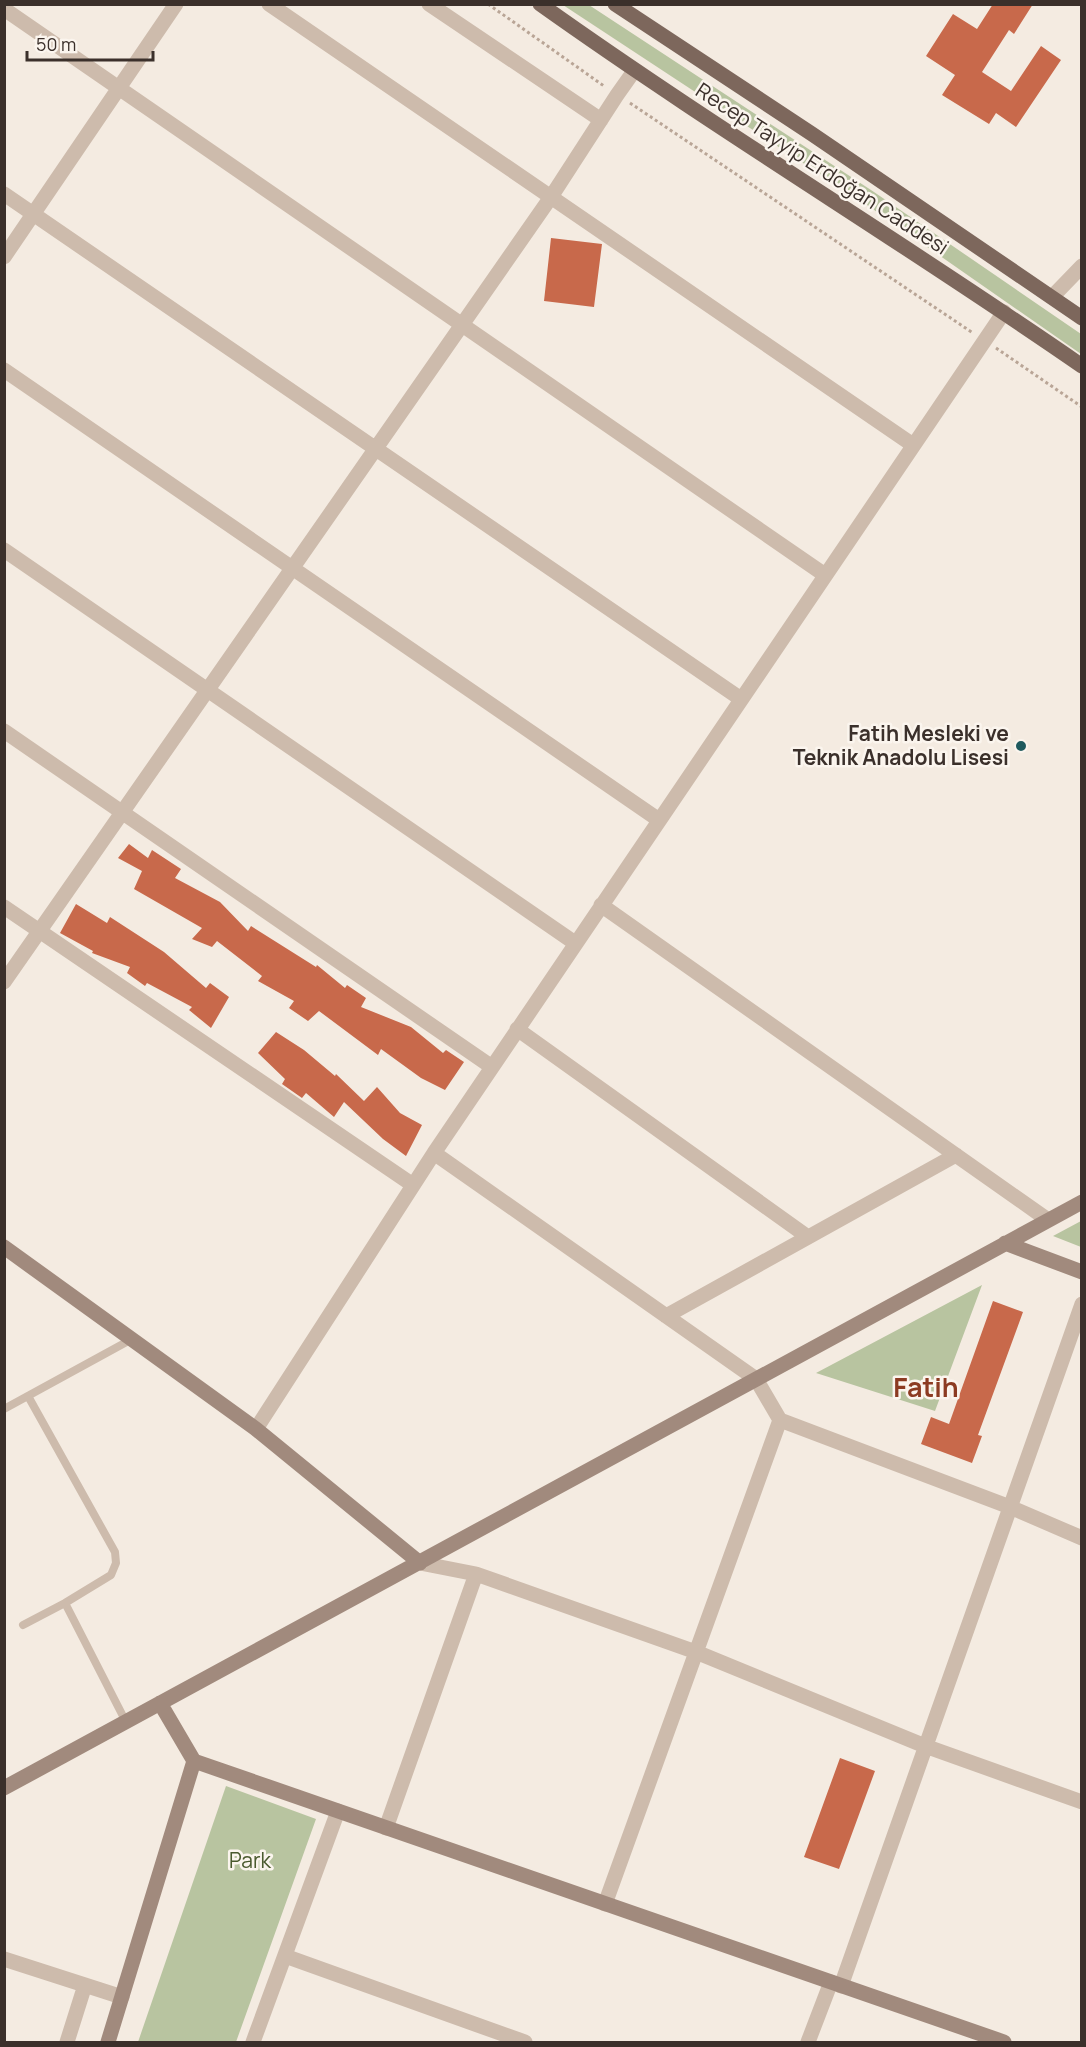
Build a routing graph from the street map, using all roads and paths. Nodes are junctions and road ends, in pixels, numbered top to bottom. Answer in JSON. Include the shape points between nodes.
{"nodes":[{"id":1,"x":176,"y":4,"type":"edge"},
{"id":2,"x":269,"y":4,"type":"edge"},
{"id":3,"x":429,"y":4,"type":"edge"},
{"id":4,"x":488,"y":4,"type":"edge"},
{"id":5,"x":540,"y":4,"type":"edge"},
{"id":6,"x":615,"y":4,"type":"edge"},
{"id":7,"x":4,"y":9,"type":"edge"},
{"id":8,"x":634,"y":72,"type":"junction"},
{"id":9,"x":120,"y":88,"type":"junction"},
{"id":10,"x":617,"y":94,"type":"junction"},
{"id":11,"x":601,"y":120,"type":"junction"},
{"id":12,"x":4,"y":194,"type":"edge"},
{"id":13,"x":551,"y":197,"type":"junction"},
{"id":14,"x":34,"y":214,"type":"junction"},
{"id":15,"x":4,"y":257,"type":"edge"},
{"id":16,"x":1082,"y":266,"type":"edge"},
{"id":17,"x":1076,"y":282,"type":"edge"},
{"id":18,"x":1052,"y":297,"type":"junction"},
{"id":19,"x":1004,"y":312,"type":"junction"},
{"id":20,"x":1082,"y":318,"type":"edge"},
{"id":21,"x":462,"y":324,"type":"junction"},
{"id":22,"x":984,"y":340,"type":"junction"},
{"id":23,"x":1082,"y":366,"type":"edge"},
{"id":24,"x":4,"y":370,"type":"edge"},
{"id":25,"x":1082,"y":407,"type":"edge"},
{"id":26,"x":913,"y":445,"type":"junction"},
{"id":27,"x":375,"y":449,"type":"junction"},
{"id":28,"x":4,"y":550,"type":"edge"},
{"id":29,"x":292,"y":569,"type":"junction"},
{"id":30,"x":825,"y":575,"type":"junction"},
{"id":31,"x":208,"y":690,"type":"junction"},
{"id":32,"x":741,"y":699,"type":"junction"},
{"id":33,"x":4,"y":731,"type":"edge"},
{"id":34,"x":123,"y":812,"type":"junction"},
{"id":35,"x":659,"y":820,"type":"junction"},
{"id":36,"x":601,"y":905,"type":"junction"},
{"id":37,"x":4,"y":908,"type":"edge"},
{"id":38,"x":40,"y":932,"type":"junction"},
{"id":39,"x":575,"y":943,"type":"junction"},
{"id":40,"x":4,"y":982,"type":"edge"},
{"id":41,"x":518,"y":1029,"type":"junction"},
{"id":42,"x":492,"y":1067,"type":"junction"},
{"id":43,"x":434,"y":1153,"type":"junction"},
{"id":44,"x":956,"y":1155,"type":"junction"},
{"id":45,"x":413,"y":1185,"type":"junction"},
{"id":46,"x":1082,"y":1202,"type":"edge"},
{"id":47,"x":1048,"y":1220,"type":"junction"},
{"id":48,"x":808,"y":1237,"type":"junction"},
{"id":49,"x":1005,"y":1243,"type":"junction"},
{"id":50,"x":4,"y":1247,"type":"edge"},
{"id":51,"x":1082,"y":1272,"type":"edge"},
{"id":52,"x":1082,"y":1304,"type":"edge"},
{"id":53,"x":666,"y":1316,"type":"junction"},
{"id":54,"x":132,"y":1339,"type":"junction"},
{"id":55,"x":756,"y":1379,"type":"junction"},
{"id":56,"x":28,"y":1396,"type":"junction"},
{"id":57,"x":4,"y":1409,"type":"edge"},
{"id":58,"x":780,"y":1420,"type":"junction"},
{"id":59,"x":256,"y":1430,"type":"junction"},
{"id":60,"x":1010,"y":1507,"type":"junction"},
{"id":61,"x":1082,"y":1538,"type":"edge"},
{"id":62,"x":420,"y":1563,"type":"junction"},
{"id":63,"x":476,"y":1574,"type":"junction"},
{"id":64,"x":65,"y":1603,"type":"junction"},
{"id":65,"x":23,"y":1624,"type":"dead end"},
{"id":66,"x":696,"y":1652,"type":"junction"},
{"id":67,"x":160,"y":1703,"type":"junction"},
{"id":68,"x":126,"y":1722,"type":"junction"},
{"id":69,"x":925,"y":1746,"type":"junction"},
{"id":70,"x":194,"y":1761,"type":"junction"},
{"id":71,"x":4,"y":1788,"type":"edge"},
{"id":72,"x":1082,"y":1802,"type":"edge"},
{"id":73,"x":338,"y":1811,"type":"junction"},
{"id":74,"x":386,"y":1828,"type":"junction"},
{"id":75,"x":605,"y":1904,"type":"junction"},
{"id":76,"x":285,"y":1956,"type":"junction"},
{"id":77,"x":4,"y":1959,"type":"edge"},
{"id":78,"x":836,"y":1984,"type":"junction"},
{"id":79,"x":85,"y":1985,"type":"junction"},
{"id":80,"x":122,"y":1997,"type":"junction"},
{"id":81,"x":67,"y":2043,"type":"edge"},
{"id":82,"x":108,"y":2043,"type":"edge"},
{"id":83,"x":253,"y":2043,"type":"edge"},
{"id":84,"x":525,"y":2043,"type":"edge"},
{"id":85,"x":808,"y":2043,"type":"edge"},
{"id":86,"x":1004,"y":2043,"type":"edge"}],
"edges":[{"from":1,"to":9,"type":"street"},
{"from":2,"to":13,"type":"street"},
{"from":3,"to":11,"type":"street"},
{"from":4,"to":10,"type":"path"},
{"from":5,"to":8,"type":"main road","name":"Recep Tayyip Erdoğan Caddesi"},
{"from":6,"to":18,"type":"main road","name":"Recep Tayyip Erdoğan Caddesi"},
{"from":7,"to":9,"type":"street"},
{"from":8,"to":10,"type":"street"},
{"from":8,"to":19,"type":"main road","name":"Recep Tayyip Erdoğan Caddesi"},
{"from":9,"to":14,"type":"street"},
{"from":9,"to":21,"type":"street"},
{"from":10,"to":11,"type":"street"},
{"from":10,"to":22,"type":"path"},
{"from":11,"to":13,"type":"street"},
{"from":12,"to":14,"type":"street"},
{"from":13,"to":21,"type":"street"},
{"from":13,"to":26,"type":"street"},
{"from":14,"to":15,"type":"street"},
{"from":14,"to":27,"type":"street"},
{"from":16,"to":17,"type":"street"},
{"from":17,"to":18,"type":"street"},
{"from":18,"to":20,"type":"main road","name":"Recep Tayyip Erdoğan Caddesi"},
{"from":19,"to":22,"type":"street"},
{"from":19,"to":23,"type":"main road","name":"Recep Tayyip Erdoğan Caddesi"},
{"from":21,"to":27,"type":"street"},
{"from":21,"to":30,"type":"street"},
{"from":22,"to":25,"type":"path"},
{"from":22,"to":26,"type":"street"},
{"from":24,"to":29,"type":"street"},
{"from":26,"to":30,"type":"street"},
{"from":27,"to":29,"type":"street"},
{"from":27,"to":32,"type":"street"},
{"from":28,"to":31,"type":"street"},
{"from":29,"to":31,"type":"street"},
{"from":29,"to":35,"type":"street"},
{"from":30,"to":32,"type":"street"},
{"from":31,"to":34,"type":"street"},
{"from":31,"to":39,"type":"street"},
{"from":32,"to":35,"type":"street"},
{"from":33,"to":34,"type":"street"},
{"from":34,"to":38,"type":"street"},
{"from":34,"to":42,"type":"street"},
{"from":35,"to":36,"type":"street"},
{"from":36,"to":39,"type":"street"},
{"from":36,"to":44,"type":"street"},
{"from":37,"to":38,"type":"street"},
{"from":38,"to":40,"type":"street"},
{"from":38,"to":45,"type":"street"},
{"from":39,"to":41,"type":"street"},
{"from":41,"to":42,"type":"street"},
{"from":41,"to":48,"type":"street"},
{"from":42,"to":43,"type":"street"},
{"from":43,"to":45,"type":"street"},
{"from":43,"to":53,"type":"street"},
{"from":44,"to":47,"type":"street"},
{"from":44,"to":48,"type":"street"},
{"from":45,"to":59,"type":"street"},
{"from":46,"to":47,"type":"street"},
{"from":47,"to":49,"type":"street"},
{"from":48,"to":53,"type":"street"},
{"from":49,"to":51,"type":"street"},
{"from":49,"to":55,"type":"street"},
{"from":50,"to":54,"type":"street"},
{"from":52,"to":60,"type":"street"},
{"from":53,"to":55,"type":"street"},
{"from":54,"to":56,"type":"lane"},
{"from":54,"to":59,"type":"street"},
{"from":55,"to":58,"type":"street"},
{"from":55,"to":62,"type":"street"},
{"from":56,"to":57,"type":"lane"},
{"from":56,"to":64,"type":"lane","via":[[115,1552],[111,1575]]},
{"from":58,"to":60,"type":"street"},
{"from":58,"to":66,"type":"street"},
{"from":59,"to":62,"type":"street"},
{"from":60,"to":61,"type":"street"},
{"from":60,"to":69,"type":"street"},
{"from":62,"to":63,"type":"street"},
{"from":62,"to":67,"type":"street"},
{"from":63,"to":66,"type":"street"},
{"from":63,"to":74,"type":"street"},
{"from":64,"to":65,"type":"lane"},
{"from":64,"to":68,"type":"lane"},
{"from":66,"to":69,"type":"street"},
{"from":66,"to":75,"type":"street"},
{"from":67,"to":68,"type":"street"},
{"from":67,"to":70,"type":"street"},
{"from":68,"to":71,"type":"street"},
{"from":69,"to":72,"type":"street"},
{"from":69,"to":78,"type":"street"},
{"from":70,"to":73,"type":"street"},
{"from":70,"to":80,"type":"street"},
{"from":73,"to":74,"type":"street"},
{"from":73,"to":76,"type":"street"},
{"from":74,"to":75,"type":"street"},
{"from":75,"to":78,"type":"street"},
{"from":76,"to":83,"type":"street"},
{"from":76,"to":84,"type":"street"},
{"from":77,"to":79,"type":"street"},
{"from":78,"to":85,"type":"street"},
{"from":78,"to":86,"type":"street"},
{"from":79,"to":80,"type":"street"},
{"from":79,"to":81,"type":"street"},
{"from":80,"to":82,"type":"street"}]}
